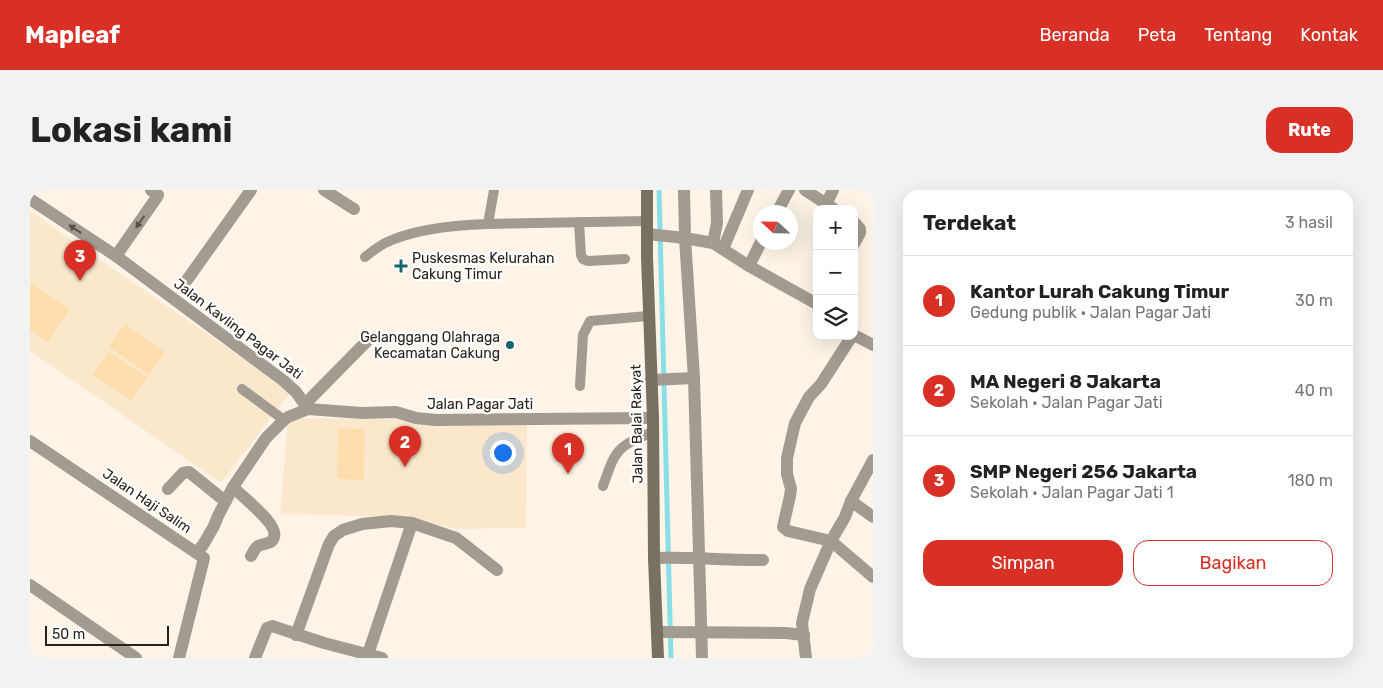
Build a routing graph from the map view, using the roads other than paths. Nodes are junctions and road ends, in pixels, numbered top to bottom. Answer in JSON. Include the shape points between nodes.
{"nodes":[{"id":1,"x":151,"y":190,"type":"edge"},
{"id":2,"x":251,"y":190,"type":"edge"},
{"id":3,"x":324,"y":190,"type":"edge"},
{"id":4,"x":494,"y":190,"type":"edge"},
{"id":5,"x":647,"y":190,"type":"edge"},
{"id":6,"x":684,"y":190,"type":"edge"},
{"id":7,"x":716,"y":190,"type":"edge"},
{"id":8,"x":748,"y":190,"type":"edge"},
{"id":9,"x":789,"y":190,"type":"edge"},
{"id":10,"x":805,"y":190,"type":"edge"},
{"id":11,"x":833,"y":190,"type":"edge"},
{"id":12,"x":30,"y":199,"type":"edge"},
{"id":13,"x":781,"y":205,"type":"edge"},
{"id":14,"x":828,"y":205,"type":"edge"},
{"id":15,"x":830,"y":205,"type":"edge"},
{"id":16,"x":354,"y":209,"type":"dead end"},
{"id":17,"x":647,"y":221,"type":"junction"},
{"id":18,"x":579,"y":222,"type":"junction"},
{"id":19,"x":488,"y":224,"type":"junction"},
{"id":20,"x":652,"y":234,"type":"junction"},
{"id":21,"x":682,"y":238,"type":"junction"},
{"id":22,"x":718,"y":246,"type":"junction"},
{"id":23,"x":757,"y":250,"type":"edge"},
{"id":24,"x":116,"y":256,"type":"junction"},
{"id":25,"x":365,"y":257,"type":"dead end"},
{"id":26,"x":625,"y":259,"type":"dead end"},
{"id":27,"x":749,"y":266,"type":"junction"},
{"id":28,"x":187,"y":280,"type":"dead end"},
{"id":29,"x":813,"y":302,"type":"edge"},
{"id":30,"x":648,"y":316,"type":"junction"},
{"id":31,"x":858,"y":338,"type":"edge"},
{"id":32,"x":369,"y":339,"type":"dead end"},
{"id":33,"x":850,"y":340,"type":"edge"},
{"id":34,"x":873,"y":345,"type":"edge"},
{"id":35,"x":691,"y":378,"type":"junction"},
{"id":36,"x":656,"y":379,"type":"junction"},
{"id":37,"x":580,"y":386,"type":"dead end"},
{"id":38,"x":242,"y":389,"type":"dead end"},
{"id":39,"x":306,"y":407,"type":"junction"},
{"id":40,"x":653,"y":418,"type":"junction"},
{"id":41,"x":284,"y":420,"type":"junction"},
{"id":42,"x":652,"y":432,"type":"junction"},
{"id":43,"x":30,"y":441,"type":"edge"},
{"id":44,"x":873,"y":460,"type":"edge"},
{"id":45,"x":603,"y":486,"type":"dead end"},
{"id":46,"x":233,"y":487,"type":"junction"},
{"id":47,"x":168,"y":488,"type":"dead end"},
{"id":48,"x":226,"y":501,"type":"junction"},
{"id":49,"x":851,"y":501,"type":"junction"},
{"id":50,"x":873,"y":517,"type":"edge"},
{"id":51,"x":412,"y":523,"type":"junction"},
{"id":52,"x":831,"y":541,"type":"junction"},
{"id":53,"x":196,"y":552,"type":"junction"},
{"id":54,"x":251,"y":556,"type":"dead end"},
{"id":55,"x":698,"y":557,"type":"junction"},
{"id":56,"x":660,"y":558,"type":"junction"},
{"id":57,"x":762,"y":560,"type":"dead end"},
{"id":58,"x":497,"y":570,"type":"dead end"},
{"id":59,"x":873,"y":577,"type":"edge"},
{"id":60,"x":30,"y":586,"type":"edge"},
{"id":61,"x":664,"y":632,"type":"junction"},
{"id":62,"x":697,"y":632,"type":"junction"},
{"id":63,"x":296,"y":635,"type":"junction"},
{"id":64,"x":804,"y":635,"type":"junction"},
{"id":65,"x":368,"y":654,"type":"junction"},
{"id":66,"x":136,"y":658,"type":"edge"},
{"id":67,"x":179,"y":658,"type":"edge"},
{"id":68,"x":255,"y":658,"type":"edge"},
{"id":69,"x":382,"y":658,"type":"edge"},
{"id":70,"x":658,"y":658,"type":"edge"},
{"id":71,"x":702,"y":658,"type":"edge"},
{"id":72,"x":806,"y":658,"type":"edge"}],
"edges":[{"from":1,"to":24,"type":"street","one_way":true,"via":[[158,195],[157,198]]},
{"from":2,"to":28,"type":"street"},
{"from":3,"to":16,"type":"street"},
{"from":4,"to":19,"type":"lane"},
{"from":5,"to":17,"type":"street","name":"Jalan Balai Rakyat"},
{"from":6,"to":21,"type":"street"},
{"from":7,"to":22,"type":"street"},
{"from":8,"to":22,"type":"street"},
{"from":9,"to":13,"type":"street"},
{"from":10,"to":14,"type":"street"},
{"from":11,"to":15,"type":"street"},
{"from":24,"to":12,"type":"street","name":"Jalan Kavling Pagar Jati","one_way":true},
{"from":17,"to":18,"type":"lane"},
{"from":17,"to":20,"type":"street","name":"Jalan Balai Rakyat"},
{"from":18,"to":19,"type":"lane"},
{"from":18,"to":26,"type":"lane","via":[[583,259]]},
{"from":19,"to":25,"type":"lane","via":[[446,226],[414,234],[385,243]]},
{"from":20,"to":21,"type":"street"},
{"from":20,"to":30,"type":"street","name":"Jalan Balai Rakyat"},
{"from":21,"to":22,"type":"street"},
{"from":21,"to":35,"type":"street"},
{"from":22,"to":27,"type":"street"},
{"from":23,"to":27,"type":"street"},
{"from":24,"to":39,"type":"street","name":"Jalan Kavling Pagar Jati","via":[[284,382]]},
{"from":27,"to":29,"type":"street"},
{"from":30,"to":36,"type":"street","name":"Jalan Balai Rakyat"},
{"from":30,"to":37,"type":"lane","via":[[590,321],[583,335]]},
{"from":31,"to":34,"type":"street"},
{"from":32,"to":39,"type":"street"},
{"from":33,"to":52,"type":"street","via":[[802,409],[795,423],[787,458],[791,489],[783,527]]},
{"from":35,"to":36,"type":"street"},
{"from":35,"to":55,"type":"street"},
{"from":36,"to":40,"type":"street","name":"Jalan Balai Rakyat"},
{"from":38,"to":41,"type":"lane"},
{"from":39,"to":40,"type":"street","name":"Jalan Pagar Jati","via":[[362,413],[396,412],[436,420]]},
{"from":39,"to":41,"type":"street"},
{"from":40,"to":42,"type":"street","name":"Jalan Balai Rakyat"},
{"from":41,"to":46,"type":"street","via":[[266,438]]},
{"from":42,"to":45,"type":"lane","via":[[620,447],[612,459]]},
{"from":42,"to":56,"type":"street","name":"Jalan Balai Rakyat"},
{"from":43,"to":53,"type":"street","name":"Jalan Haji Salim"},
{"from":44,"to":49,"type":"street"},
{"from":46,"to":48,"type":"street"},
{"from":46,"to":54,"type":"street","via":[[268,520],[274,531],[270,543],[258,546]]},
{"from":47,"to":48,"type":"street","via":[[183,473],[189,472]]},
{"from":48,"to":53,"type":"street","name":"Jalan Haji Salim"},
{"from":49,"to":50,"type":"street"},
{"from":49,"to":52,"type":"street"},
{"from":51,"to":58,"type":"street","via":[[456,538]]},
{"from":51,"to":63,"type":"street","via":[[362,524],[334,536]]},
{"from":51,"to":65,"type":"street"},
{"from":52,"to":59,"type":"street"},
{"from":52,"to":64,"type":"street","via":[[810,590],[802,623]]},
{"from":53,"to":67,"type":"street","via":[[204,562]]},
{"from":55,"to":56,"type":"street"},
{"from":55,"to":57,"type":"street"},
{"from":55,"to":62,"type":"street"},
{"from":56,"to":61,"type":"street","name":"Jalan Balai Rakyat"},
{"from":60,"to":66,"type":"street"},
{"from":61,"to":62,"type":"street"},
{"from":61,"to":70,"type":"street","name":"Jalan Balai Rakyat"},
{"from":62,"to":64,"type":"street"},
{"from":62,"to":71,"type":"street"},
{"from":63,"to":65,"type":"street"},
{"from":63,"to":68,"type":"street","via":[[270,626]]},
{"from":64,"to":72,"type":"street"},
{"from":65,"to":69,"type":"street"}]}
